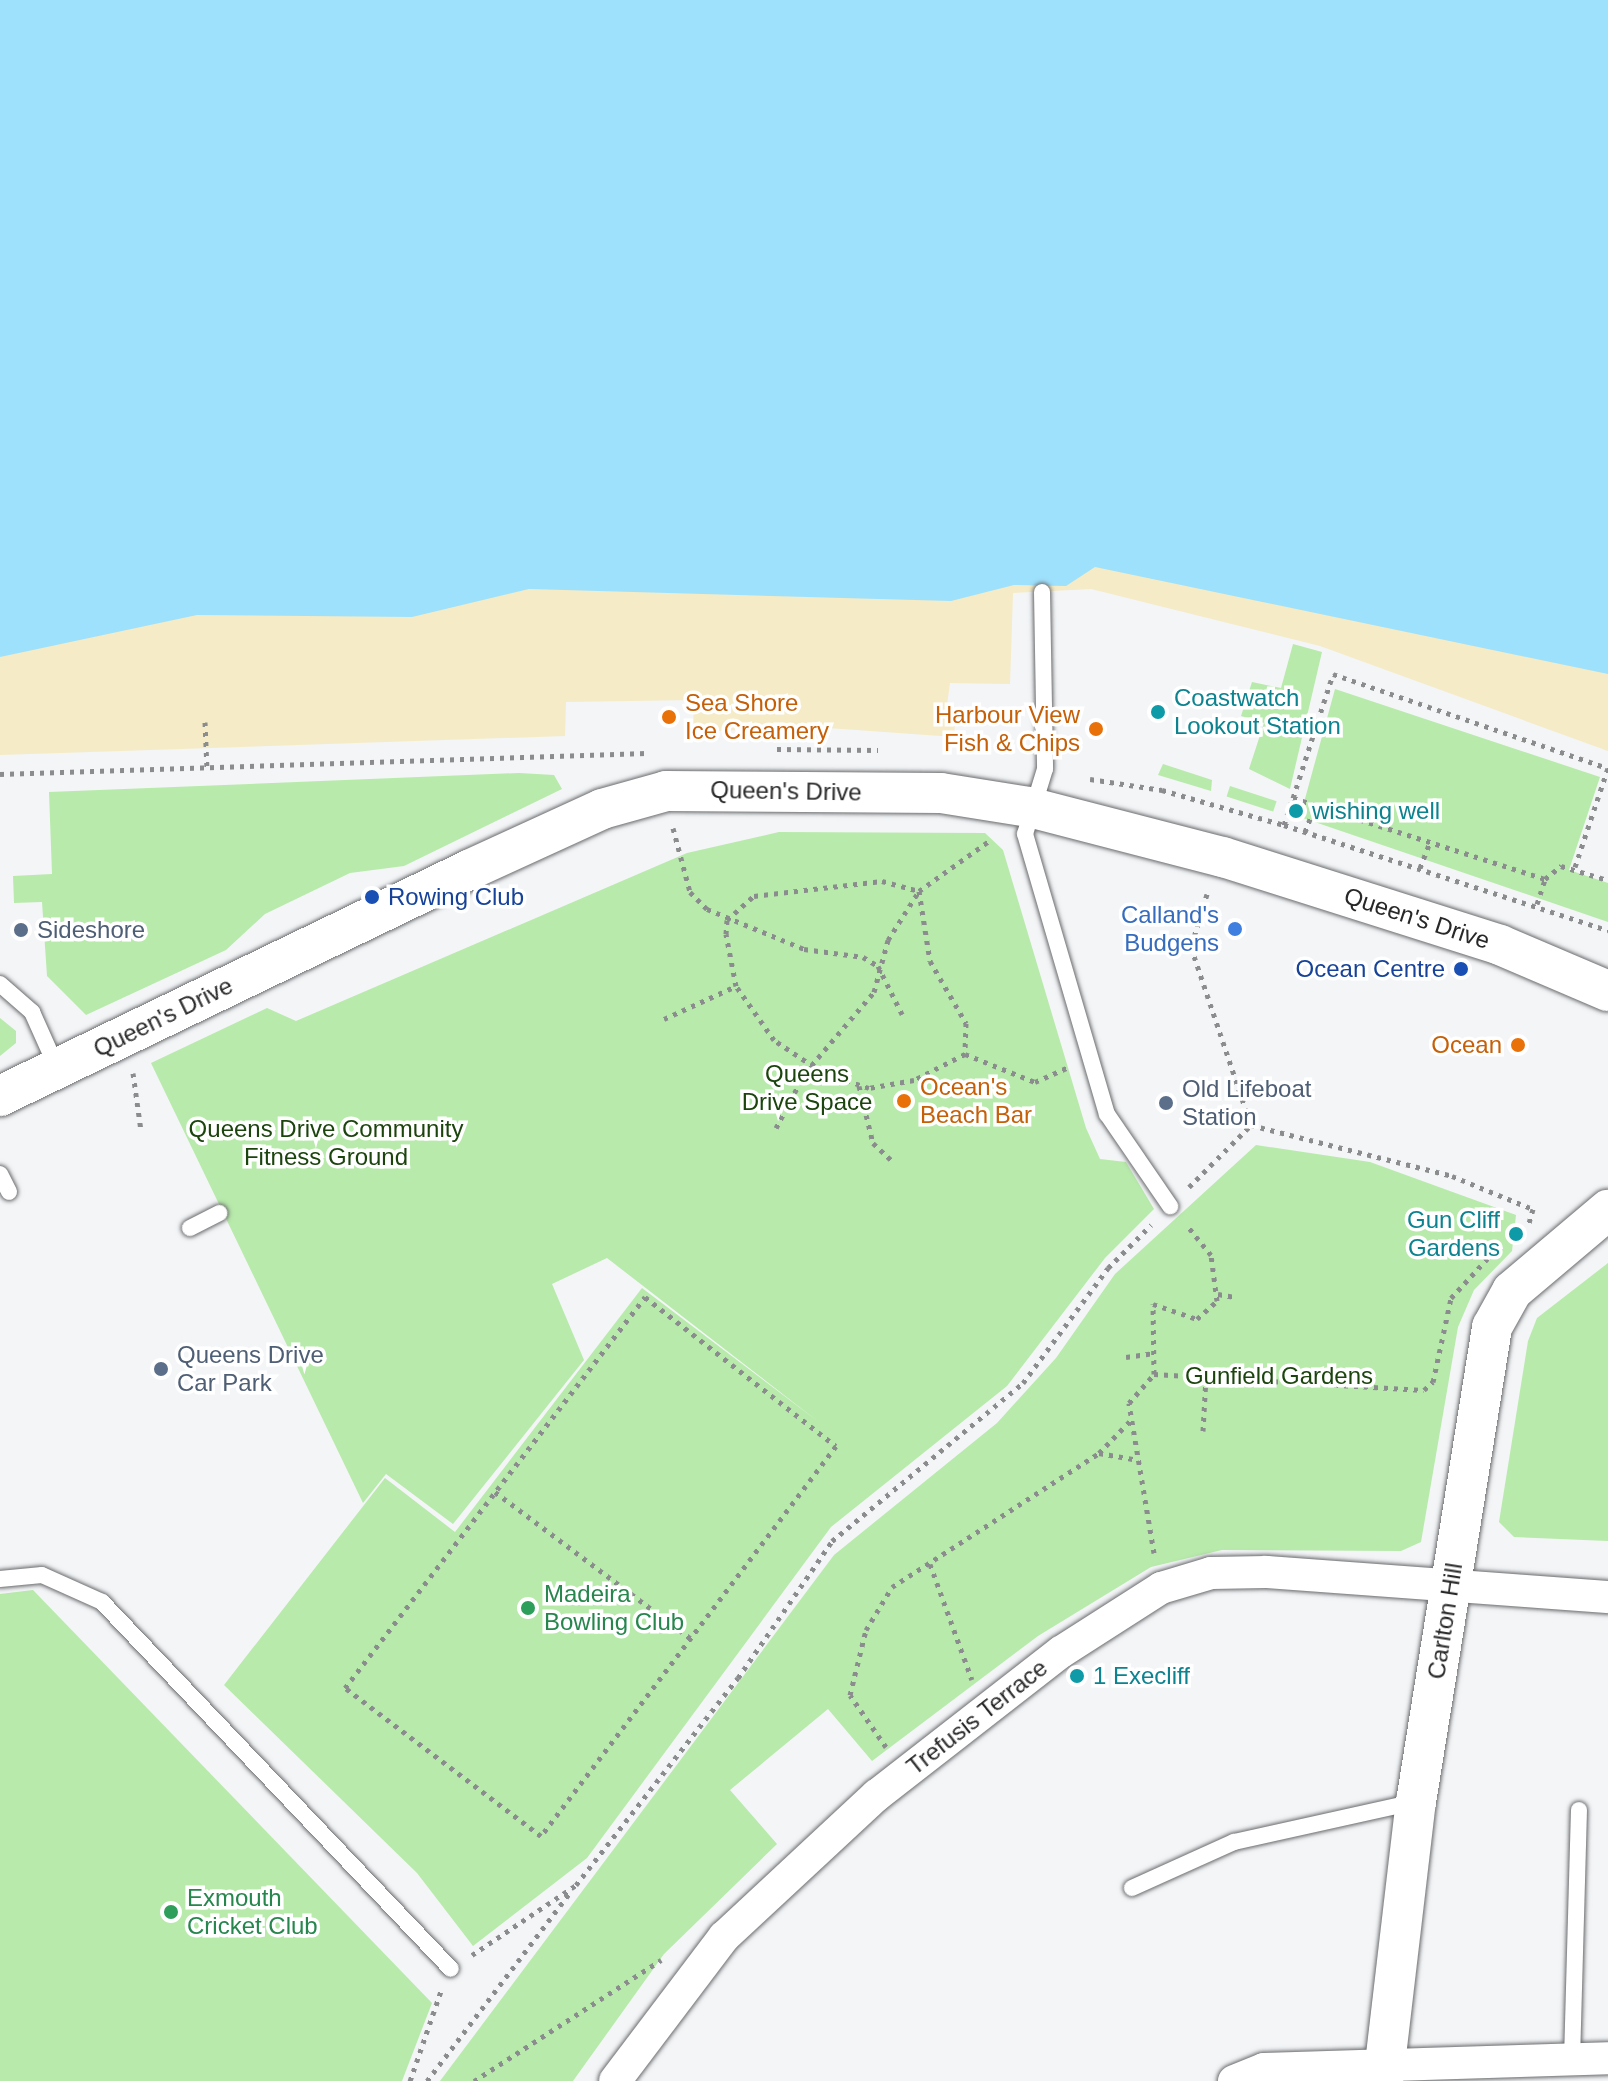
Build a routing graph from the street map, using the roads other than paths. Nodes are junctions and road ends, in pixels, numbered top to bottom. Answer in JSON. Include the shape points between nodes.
{"nodes":[{"id":1,"x":1042,"y":592,"type":"dead end"},
{"id":2,"x":1029,"y":807,"type":"junction"},
{"id":3,"x":0,"y":984,"type":"edge"},
{"id":4,"x":1608,"y":991,"type":"edge"},
{"id":5,"x":57,"y":1068,"type":"junction"},
{"id":6,"x":0,"y":1096,"type":"edge"},
{"id":7,"x":0,"y":1174,"type":"edge"},
{"id":8,"x":9,"y":1192,"type":"dead end"},
{"id":9,"x":1170,"y":1206,"type":"road end"},
{"id":10,"x":1608,"y":1210,"type":"edge"},
{"id":11,"x":219,"y":1213,"type":"dead end"},
{"id":12,"x":190,"y":1228,"type":"dead end"},
{"id":13,"x":0,"y":1579,"type":"edge"},
{"id":14,"x":1451,"y":1582,"type":"junction"},
{"id":15,"x":1608,"y":1597,"type":"edge"},
{"id":16,"x":1416,"y":1802,"type":"junction"},
{"id":17,"x":1579,"y":1810,"type":"dead end"},
{"id":18,"x":1132,"y":1888,"type":"dead end"},
{"id":19,"x":451,"y":1969,"type":"road end"},
{"id":20,"x":1608,"y":2058,"type":"edge"},
{"id":21,"x":1572,"y":2060,"type":"junction"},
{"id":22,"x":1385,"y":2072,"type":"edge"},
{"id":23,"x":615,"y":2081,"type":"edge"},
{"id":24,"x":1234,"y":2081,"type":"edge"}],
"edges":[{"from":1,"to":2,"type":"lane","via":[[1045,769]]},
{"from":2,"to":4,"type":"street","name":"Queen's Drive","via":[[1252,866],[1500,945]]},
{"from":2,"to":5,"type":"street","name":"Queen's Drive","via":[[941,793],[666,791],[575,822]]},
{"from":2,"to":9,"type":"lane","via":[[1025,834],[1087,1058],[1107,1114]]},
{"from":3,"to":5,"type":"lane","via":[[32,1012]]},
{"from":5,"to":6,"type":"street","name":"Queen's Drive"},
{"from":7,"to":8,"type":"lane"},
{"from":10,"to":14,"type":"street","name":"Carlton Hill","via":[[1512,1291],[1492,1327]]},
{"from":11,"to":12,"type":"lane"},
{"from":13,"to":19,"type":"lane","via":[[42,1575],[102,1602]]},
{"from":14,"to":15,"type":"street","name":"Trefusis Terrace"},
{"from":14,"to":16,"type":"street","name":"Carlton Hill"},
{"from":14,"to":23,"type":"street","name":"Trefusis Terrace","via":[[1211,1573],[1126,1605],[907,1771],[791,1872],[687,1979]]},
{"from":16,"to":18,"type":"lane","via":[[1234,1842]]},
{"from":16,"to":22,"type":"street","name":"Carlton Hill"},
{"from":17,"to":21,"type":"lane"},
{"from":20,"to":21,"type":"street"},
{"from":21,"to":22,"type":"street"},
{"from":22,"to":24,"type":"street","via":[[1264,2069]]}]}
